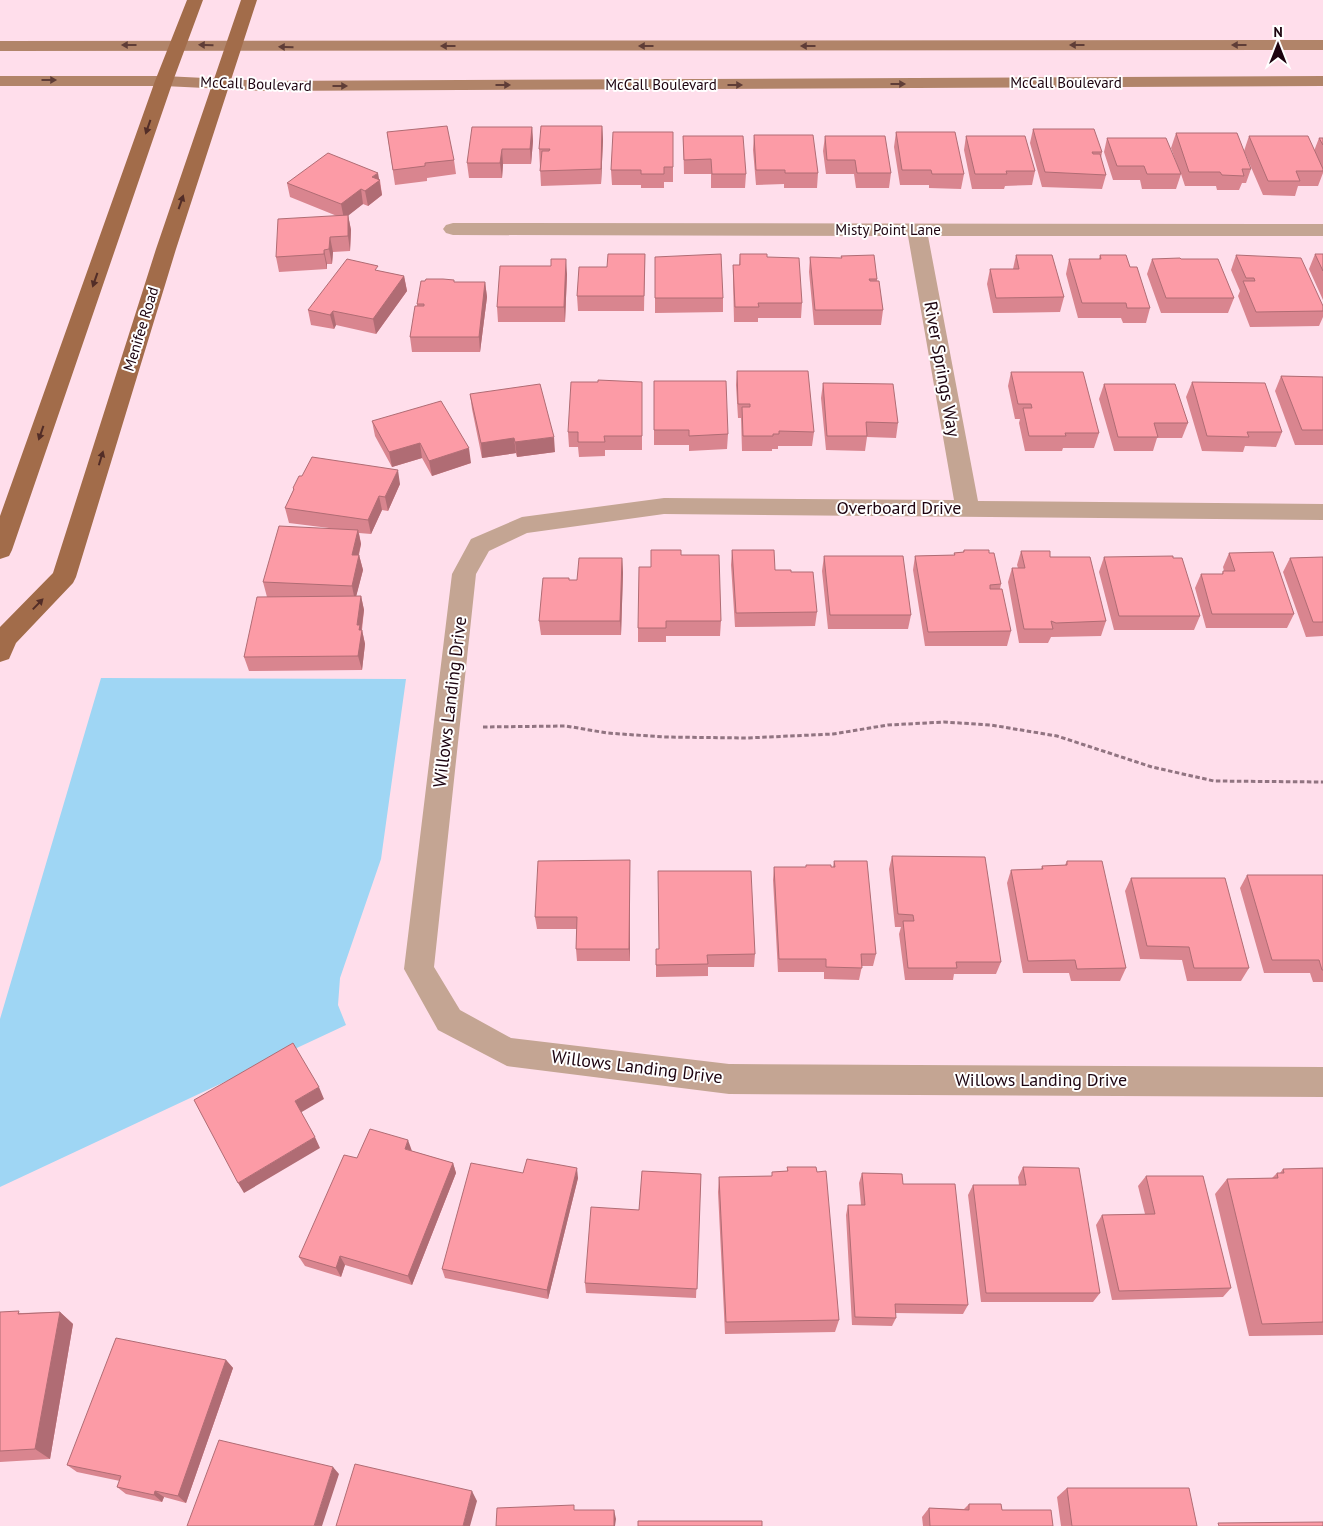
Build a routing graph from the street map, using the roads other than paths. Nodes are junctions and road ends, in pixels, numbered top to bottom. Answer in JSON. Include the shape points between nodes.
{"nodes":[{"id":1,"x":195,"y":0,"type":"edge"},
{"id":2,"x":249,"y":0,"type":"edge"},
{"id":3,"x":178,"y":45,"type":"junction"},
{"id":4,"x":1323,"y":45,"type":"edge"},
{"id":5,"x":0,"y":46,"type":"edge"},
{"id":6,"x":235,"y":46,"type":"junction"},
{"id":7,"x":0,"y":80,"type":"edge"},
{"id":8,"x":164,"y":81,"type":"junction"},
{"id":9,"x":1323,"y":82,"type":"edge"},
{"id":10,"x":221,"y":84,"type":"junction"},
{"id":11,"x":453,"y":230,"type":"dead end"},
{"id":12,"x":917,"y":230,"type":"junction"},
{"id":13,"x":1323,"y":230,"type":"edge"},
{"id":14,"x":968,"y":508,"type":"junction"},
{"id":15,"x":1323,"y":512,"type":"edge"},
{"id":16,"x":480,"y":545,"type":"joint"},
{"id":17,"x":0,"y":550,"type":"edge"},
{"id":18,"x":2,"y":638,"type":"edge"},
{"id":19,"x":1323,"y":1082,"type":"edge"}],
"edges":[{"from":1,"to":3,"type":"main road"},
{"from":2,"to":6,"type":"main road","name":"Menifee Road"},
{"from":3,"to":5,"type":"main road","one_way":true},
{"from":6,"to":3,"type":"main road","one_way":true},
{"from":3,"to":8,"type":"main road"},
{"from":4,"to":6,"type":"main road","one_way":true},
{"from":6,"to":10,"type":"main road","name":"Menifee Road"},
{"from":7,"to":8,"type":"main road","name":"McCall Boulevard","one_way":true},
{"from":8,"to":10,"type":"main road","name":"McCall Boulevard"},
{"from":8,"to":17,"type":"main road","one_way":true},
{"from":10,"to":9,"type":"main road","name":"McCall Boulevard","one_way":true},
{"from":18,"to":10,"type":"main road","name":"Menifee Road","one_way":true,"via":[[64,577]]},
{"from":11,"to":12,"type":"street","name":"Misty Point Lane"},
{"from":12,"to":13,"type":"street","name":"Misty Point Lane"},
{"from":12,"to":14,"type":"street","name":"River Springs Way"},
{"from":14,"to":15,"type":"street","name":"Overboard Drive"},
{"from":14,"to":16,"type":"street","name":"Overboard Drive","via":[[664,506],[522,525]]},
{"from":16,"to":19,"type":"street","name":"Willows Landing Drive","via":[[464,574],[419,969],[449,1020],[507,1052],[729,1079]]}]}
